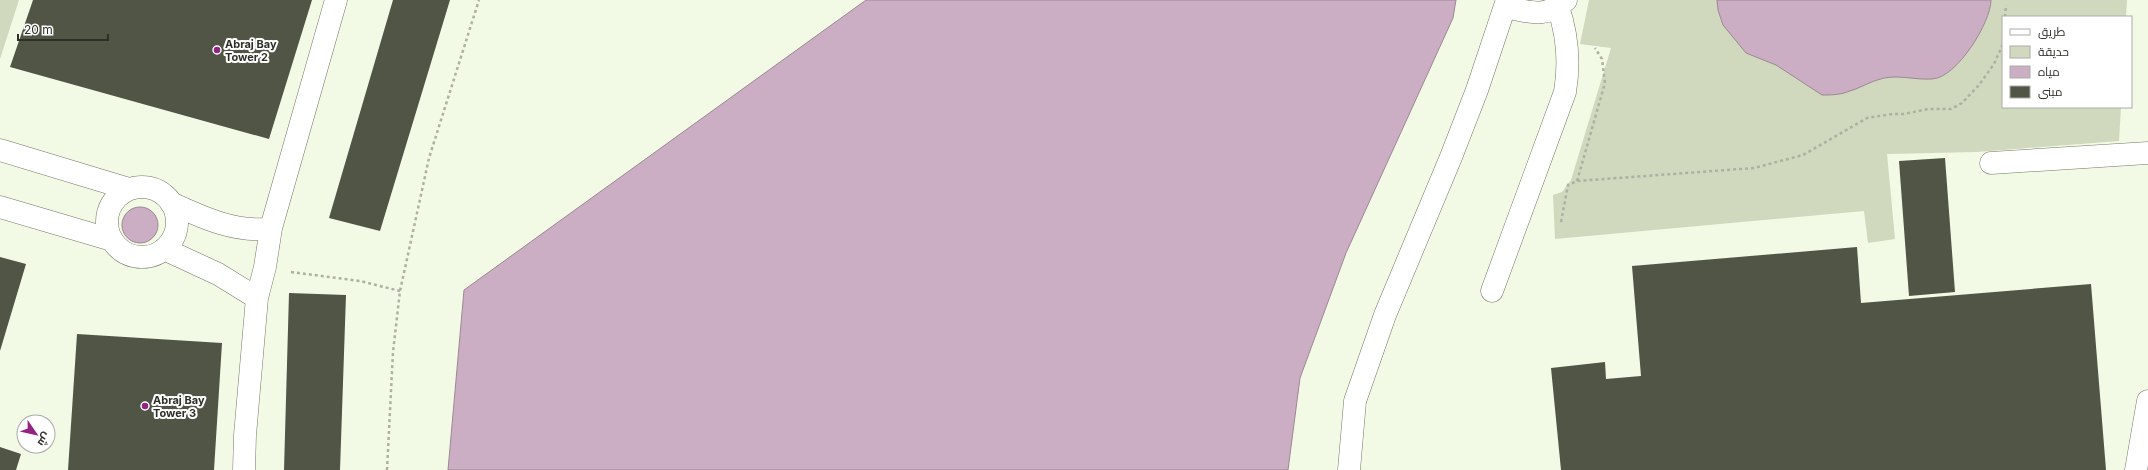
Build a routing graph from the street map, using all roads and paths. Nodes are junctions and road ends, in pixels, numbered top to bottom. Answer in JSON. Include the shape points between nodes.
{"nodes":[{"id":1,"x":336,"y":0,"type":"edge"},
{"id":2,"x":479,"y":0,"type":"edge"},
{"id":3,"x":1506,"y":3,"type":"edge"},
{"id":4,"x":1562,"y":3,"type":"edge"},
{"id":5,"x":2006,"y":5,"type":"dead end"},
{"id":6,"x":2006,"y":16,"type":"edge"},
{"id":7,"x":2002,"y":46,"type":"edge"},
{"id":8,"x":0,"y":150,"type":"edge"},
{"id":9,"x":2148,"y":153,"type":"edge"},
{"id":10,"x":1991,"y":163,"type":"dead end"},
{"id":11,"x":129,"y":189,"type":"junction"},
{"id":12,"x":171,"y":203,"type":"junction"},
{"id":13,"x":0,"y":207,"type":"edge"},
{"id":14,"x":1561,"y":222,"type":"dead end"},
{"id":15,"x":271,"y":228,"type":"junction"},
{"id":16,"x":112,"y":240,"type":"junction"},
{"id":17,"x":164,"y":249,"type":"junction"},
{"id":18,"x":290,"y":272,"type":"dead end"},
{"id":19,"x":400,"y":291,"type":"junction"},
{"id":20,"x":1492,"y":291,"type":"dead end"},
{"id":21,"x":257,"y":298,"type":"junction"},
{"id":22,"x":2148,"y":401,"type":"edge"},
{"id":23,"x":244,"y":470,"type":"edge"},
{"id":24,"x":386,"y":470,"type":"edge"},
{"id":25,"x":1348,"y":470,"type":"edge"},
{"id":26,"x":2136,"y":470,"type":"edge"}],
"edges":[{"from":1,"to":15,"type":"street"},
{"from":2,"to":19,"type":"path","via":[[429,158]]},
{"from":3,"to":4,"type":"street","via":[[1541,13]]},
{"from":3,"to":25,"type":"street","via":[[1454,149],[1385,315],[1355,401]]},
{"from":4,"to":20,"type":"street","via":[[1568,48],[1565,92]]},
{"from":5,"to":6,"type":"path"},
{"from":7,"to":14,"type":"path","via":[[1983,80],[1962,103],[1952,108],[1867,118],[1802,155],[1767,165],[1577,181],[1568,185]]},
{"from":8,"to":11,"type":"street"},
{"from":9,"to":10,"type":"street"},
{"from":11,"to":12,"type":"street","via":[[153,188],[164,194]]},
{"from":11,"to":16,"type":"street","via":[[111,206],[107,217]]},
{"from":12,"to":15,"type":"street","via":[[238,227]]},
{"from":12,"to":17,"type":"street","via":[[176,215],[176,228]]},
{"from":13,"to":16,"type":"street"},
{"from":15,"to":21,"type":"street"},
{"from":16,"to":17,"type":"street","via":[[118,248],[136,256],[146,257]]},
{"from":17,"to":21,"type":"street","via":[[218,274]]},
{"from":18,"to":19,"type":"path","via":[[360,281]]},
{"from":19,"to":24,"type":"path","via":[[393,352]]},
{"from":21,"to":23,"type":"street"},
{"from":22,"to":26,"type":"street"}]}
